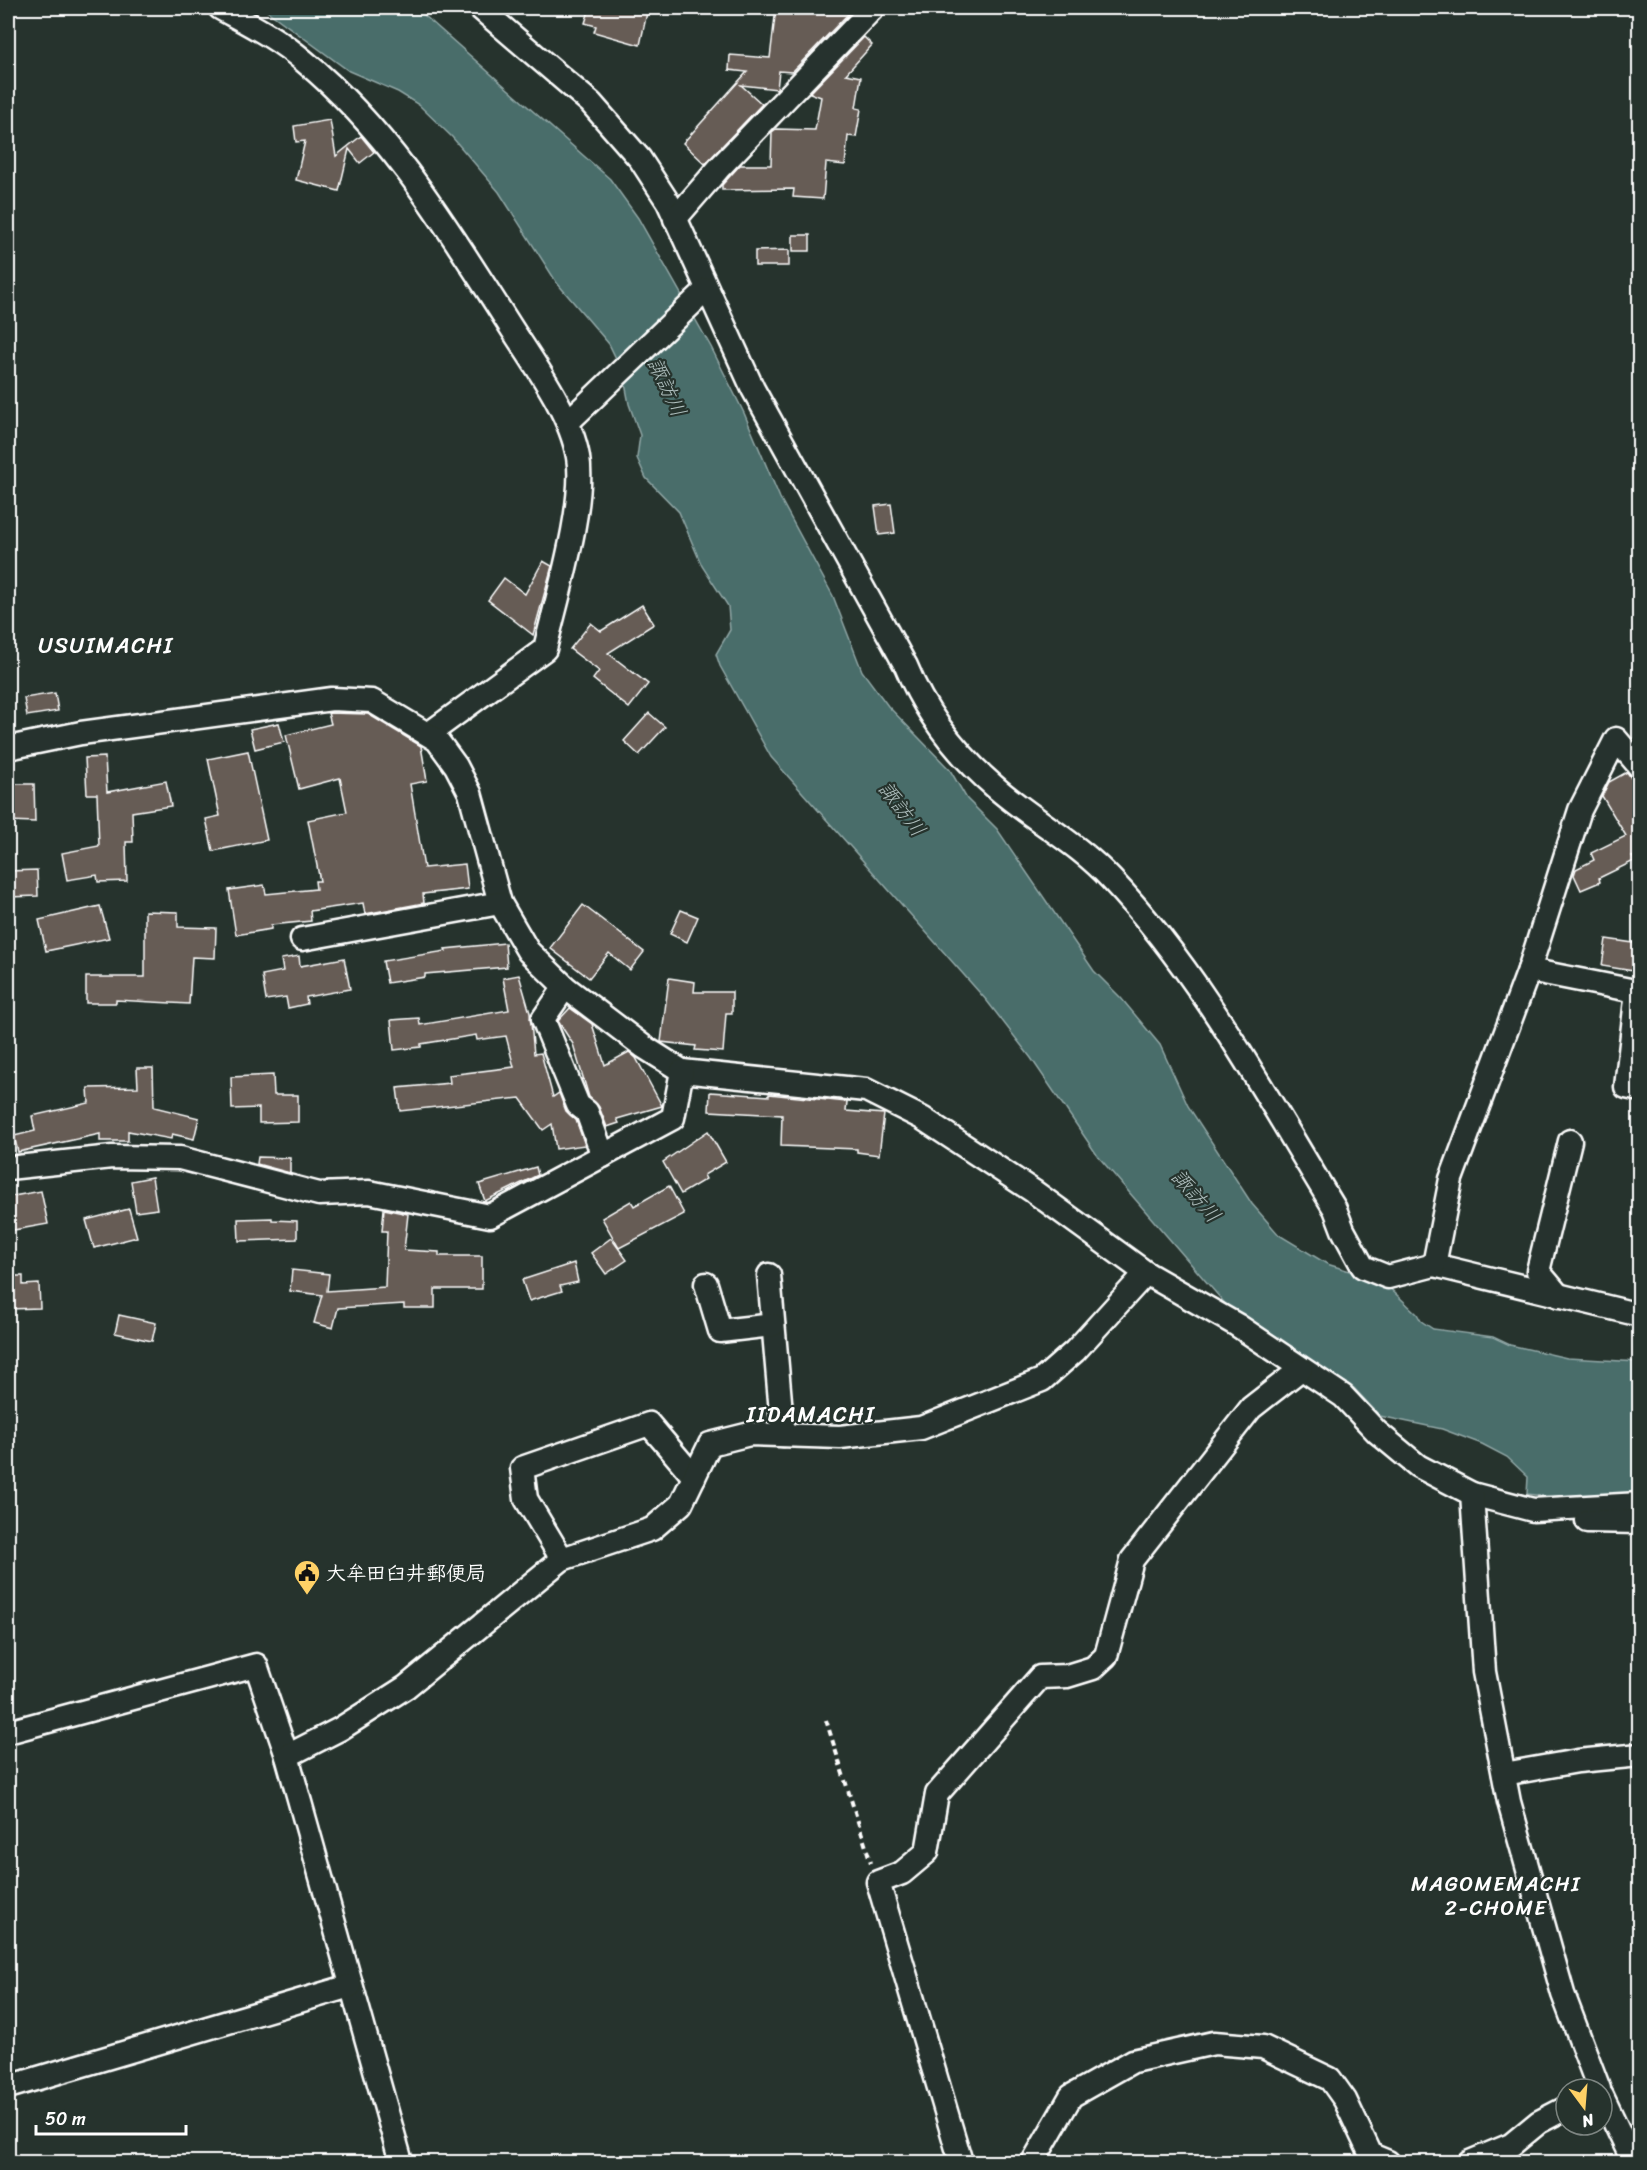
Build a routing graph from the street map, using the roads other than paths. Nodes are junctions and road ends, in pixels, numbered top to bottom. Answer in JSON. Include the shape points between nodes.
{"nodes":[{"id":1,"x":220,"y":8,"type":"edge"},
{"id":2,"x":480,"y":8,"type":"edge"},
{"id":3,"x":873,"y":8,"type":"edge"},
{"id":4,"x":675,"y":219,"type":"junction"},
{"id":5,"x":707,"y":290,"type":"junction"},
{"id":6,"x":575,"y":416,"type":"junction"},
{"id":7,"x":430,"y":734,"type":"junction"},
{"id":8,"x":8,"y":748,"type":"edge"},
{"id":9,"x":1640,"y":767,"type":"edge"},
{"id":10,"x":500,"y":903,"type":"junction"},
{"id":11,"x":302,"y":939,"type":"dead end"},
{"id":12,"x":1529,"y":970,"type":"junction"},
{"id":13,"x":565,"y":987,"type":"junction"},
{"id":14,"x":1638,"y":991,"type":"edge"},
{"id":15,"x":682,"y":1071,"type":"junction"},
{"id":16,"x":1640,"y":1090,"type":"edge"},
{"id":17,"x":1570,"y":1141,"type":"dead end"},
{"id":18,"x":603,"y":1156,"type":"junction"},
{"id":19,"x":8,"y":1168,"type":"edge"},
{"id":20,"x":1434,"y":1265,"type":"junction"},
{"id":21,"x":1146,"y":1274,"type":"junction"},
{"id":22,"x":769,"y":1275,"type":"dead end"},
{"id":23,"x":706,"y":1284,"type":"dead end"},
{"id":24,"x":1559,"y":1296,"type":"junction"},
{"id":25,"x":1640,"y":1315,"type":"edge"},
{"id":26,"x":773,"y":1325,"type":"junction"},
{"id":27,"x":1301,"y":1369,"type":"junction"},
{"id":28,"x":783,"y":1435,"type":"junction"},
{"id":29,"x":694,"y":1477,"type":"junction"},
{"id":30,"x":1472,"y":1494,"type":"junction"},
{"id":31,"x":1640,"y":1504,"type":"edge"},
{"id":32,"x":1533,"y":1510,"type":"junction"},
{"id":33,"x":1640,"y":1522,"type":"edge"},
{"id":34,"x":562,"y":1559,"type":"junction"},
{"id":35,"x":8,"y":1732,"type":"edge"},
{"id":36,"x":1640,"y":1755,"type":"edge"},
{"id":37,"x":287,"y":1756,"type":"junction"},
{"id":38,"x":1503,"y":1774,"type":"junction"},
{"id":39,"x":350,"y":1986,"type":"junction"},
{"id":40,"x":1594,"y":2077,"type":"edge"},
{"id":41,"x":8,"y":2087,"type":"edge"},
{"id":42,"x":1554,"y":2114,"type":"edge"},
{"id":43,"x":1614,"y":2120,"type":"edge"},
{"id":44,"x":1633,"y":2158,"type":"edge"},
{"id":45,"x":1375,"y":2160,"type":"edge"},
{"id":46,"x":401,"y":2163,"type":"edge"},
{"id":47,"x":961,"y":2163,"type":"edge"},
{"id":48,"x":1032,"y":2163,"type":"edge"},
{"id":49,"x":1470,"y":2163,"type":"edge"}],
"edges":[{"from":1,"to":6,"type":"street","via":[[273,37],[305,61],[369,121],[420,186],[519,340]]},
{"from":2,"to":4,"type":"street","via":[[591,103],[640,159]]},
{"from":3,"to":4,"type":"street"},
{"from":4,"to":5,"type":"street"},
{"from":5,"to":6,"type":"street"},
{"from":5,"to":20,"type":"street","via":[[753,389],[906,666],[919,698],[957,751],[995,787],[1071,843],[1110,878],[1145,918],[1234,1040],[1335,1209],[1363,1267],[1388,1277]]},
{"from":6,"to":7,"type":"street","via":[[577,502],[545,649]]},
{"from":7,"to":8,"type":"street","via":[[372,701],[332,699],[81,733]]},
{"from":7,"to":10,"type":"street","via":[[456,766],[470,793]]},
{"from":9,"to":12,"type":"street","via":[[1616,739],[1580,810]]},
{"from":10,"to":11,"type":"street"},
{"from":10,"to":13,"type":"street","via":[[528,951]]},
{"from":12,"to":14,"type":"street"},
{"from":12,"to":20,"type":"street","via":[[1450,1179]]},
{"from":13,"to":15,"type":"street"},
{"from":13,"to":18,"type":"street","via":[[543,1020],[578,1105],[587,1112]]},
{"from":14,"to":16,"type":"street","via":[[1626,1087]]},
{"from":15,"to":18,"type":"street","via":[[673,1118]]},
{"from":15,"to":21,"type":"street","via":[[866,1090],[932,1124],[1033,1191]]},
{"from":17,"to":24,"type":"street","via":[[1538,1271]]},
{"from":18,"to":19,"type":"street","via":[[490,1216],[369,1192],[319,1194],[180,1158],[112,1157]]},
{"from":20,"to":24,"type":"street"},
{"from":21,"to":27,"type":"street","via":[[1237,1325]]},
{"from":21,"to":28,"type":"street","via":[[1075,1351],[1042,1380],[921,1428],[840,1437]]},
{"from":22,"to":26,"type":"street"},
{"from":23,"to":26,"type":"street","via":[[720,1331]]},
{"from":24,"to":25,"type":"street"},
{"from":26,"to":28,"type":"street"},
{"from":27,"to":30,"type":"street","via":[[1343,1396],[1377,1432],[1418,1466]]},
{"from":27,"to":47,"type":"street","via":[[1251,1408],[1132,1560],[1106,1656],[1093,1668],[1067,1676],[1041,1677],[937,1794],[927,1852],[902,1872],[878,1882]]},
{"from":28,"to":29,"type":"street","via":[[750,1434],[710,1444]]},
{"from":29,"to":34,"type":"street","via":[[681,1504],[652,1529]]},
{"from":29,"to":34,"type":"street","via":[[649,1424],[522,1468],[526,1499]]},
{"from":30,"to":32,"type":"street"},
{"from":30,"to":38,"type":"street","via":[[1484,1672]]},
{"from":31,"to":32,"type":"street"},
{"from":32,"to":33,"type":"street","via":[[1581,1521]]},
{"from":34,"to":37,"type":"street","via":[[406,1687],[340,1729]]},
{"from":35,"to":37,"type":"street","via":[[256,1665]]},
{"from":36,"to":38,"type":"street"},
{"from":37,"to":39,"type":"street"},
{"from":38,"to":40,"type":"street","via":[[1563,1994]]},
{"from":39,"to":41,"type":"street"},
{"from":39,"to":46,"type":"street"},
{"from":42,"to":49,"type":"street","via":[[1510,2145]]},
{"from":43,"to":44,"type":"street"},
{"from":45,"to":48,"type":"street","via":[[1330,2079],[1263,2047],[1214,2043],[1133,2061],[1071,2096]]}]}
